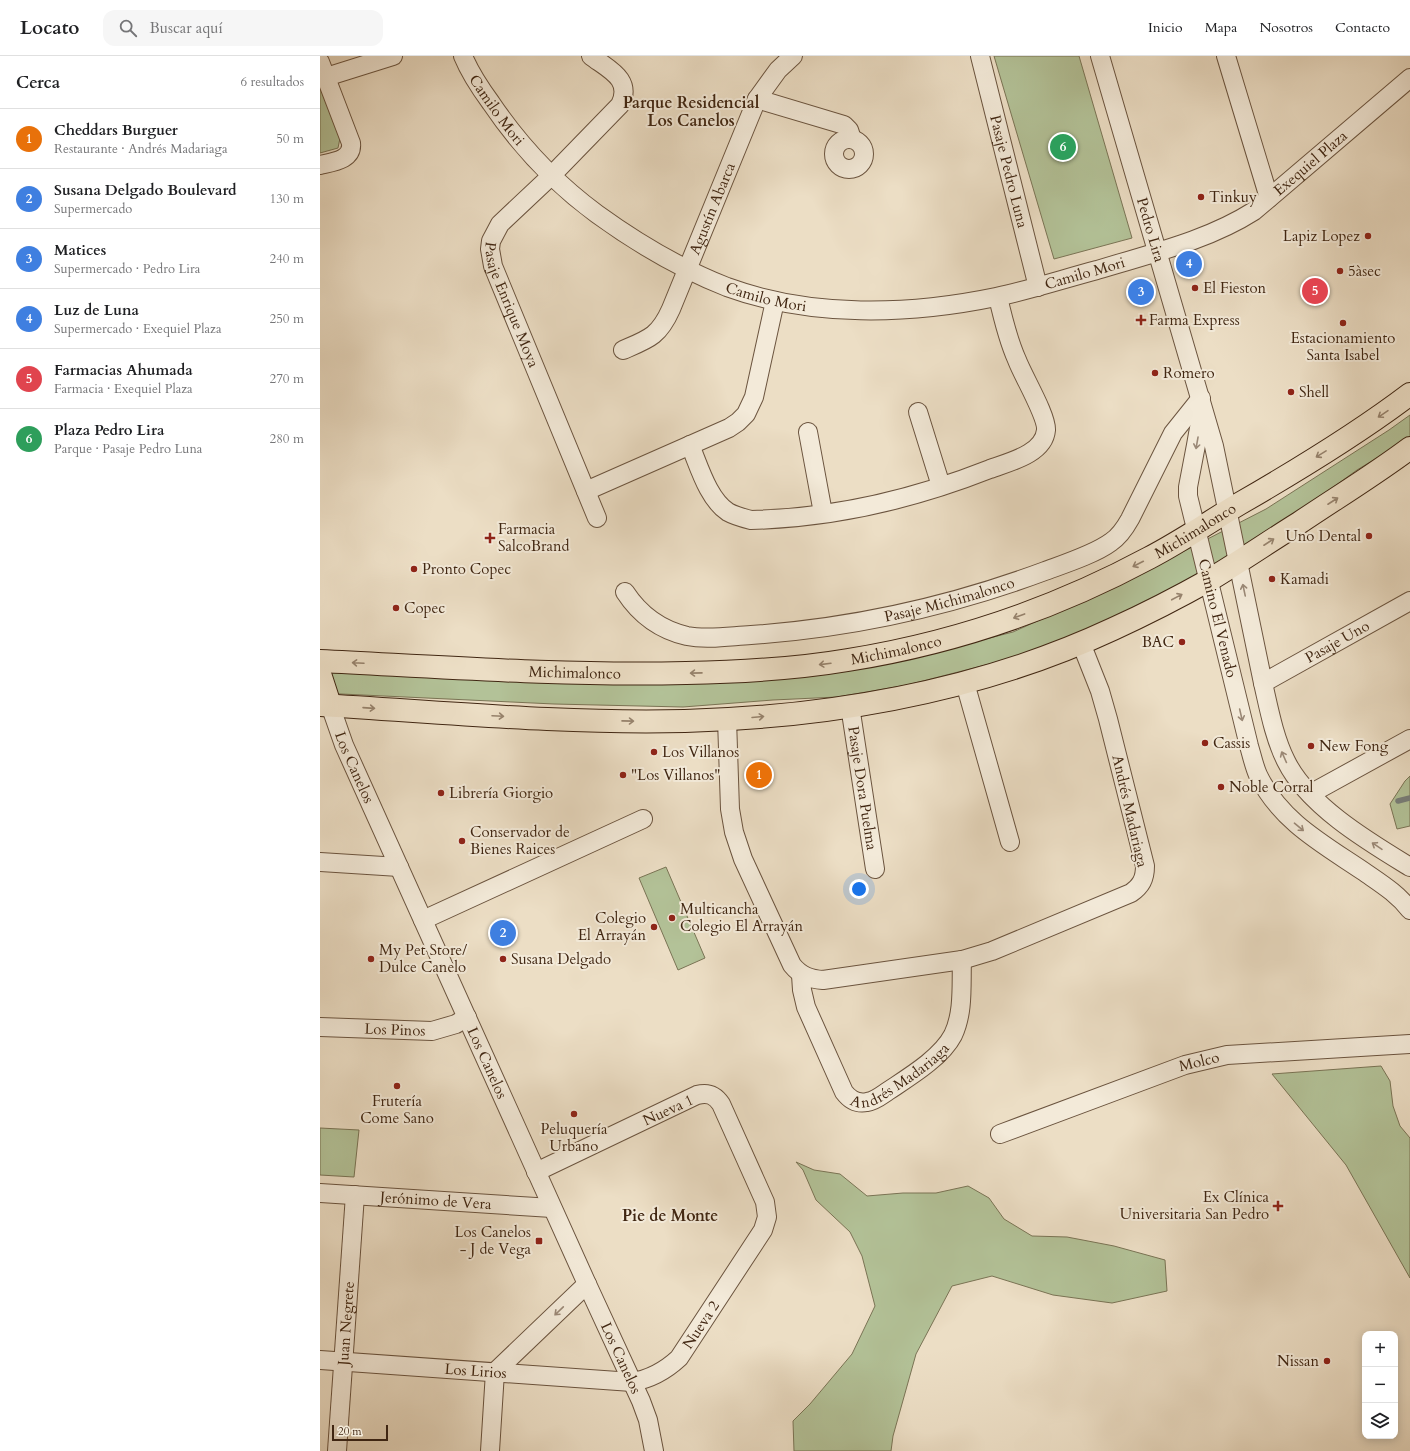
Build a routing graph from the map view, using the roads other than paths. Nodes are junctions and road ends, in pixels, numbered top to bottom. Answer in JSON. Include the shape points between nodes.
{"nodes":[{"id":1,"x":393,"y":56,"type":"edge"},
{"id":2,"x":463,"y":56,"type":"edge"},
{"id":3,"x":591,"y":56,"type":"edge"},
{"id":4,"x":793,"y":56,"type":"edge"},
{"id":5,"x":980,"y":56,"type":"edge"},
{"id":6,"x":1100,"y":56,"type":"edge"},
{"id":7,"x":1226,"y":56,"type":"edge"},
{"id":8,"x":323,"y":69,"type":"edge"},
{"id":9,"x":1410,"y":78,"type":"edge"},
{"id":10,"x":757,"y":99,"type":"junction"},
{"id":11,"x":852,"y":139,"type":"dead end"},
{"id":12,"x":320,"y":165,"type":"edge"},
{"id":13,"x":551,"y":176,"type":"junction"},
{"id":14,"x":1269,"y":198,"type":"junction"},
{"id":15,"x":1158,"y":252,"type":"junction"},
{"id":16,"x":688,"y":269,"type":"junction"},
{"id":17,"x":1038,"y":287,"type":"junction"},
{"id":18,"x":998,"y":297,"type":"junction"},
{"id":19,"x":775,"y":301,"type":"junction"},
{"id":20,"x":623,"y":350,"type":"dead end"},
{"id":21,"x":1410,"y":394,"type":"edge"},
{"id":22,"x":1201,"y":401,"type":"junction"},
{"id":23,"x":918,"y":412,"type":"dead end"},
{"id":24,"x":808,"y":432,"type":"dead end"},
{"id":25,"x":690,"y":446,"type":"junction"},
{"id":26,"x":1410,"y":448,"type":"edge"},
{"id":27,"x":941,"y":486,"type":"junction"},
{"id":28,"x":586,"y":491,"type":"junction"},
{"id":29,"x":1227,"y":512,"type":"junction"},
{"id":30,"x":823,"y":513,"type":"junction"},
{"id":31,"x":597,"y":518,"type":"dead end"},
{"id":32,"x":1196,"y":531,"type":"junction"},
{"id":33,"x":1238,"y":562,"type":"junction"},
{"id":34,"x":1209,"y":580,"type":"junction"},
{"id":35,"x":625,"y":592,"type":"dead end"},
{"id":36,"x":1410,"y":601,"type":"edge"},
{"id":37,"x":1081,"y":643,"type":"junction"},
{"id":38,"x":320,"y":661,"type":"edge"},
{"id":39,"x":320,"y":674,"type":"edge"},
{"id":40,"x":965,"y":682,"type":"junction"},
{"id":41,"x":1264,"y":682,"type":"junction"},
{"id":42,"x":325,"y":705,"type":"edge"},
{"id":43,"x":850,"y":706,"type":"junction"},
{"id":44,"x":727,"y":719,"type":"junction"},
{"id":45,"x":1410,"y":739,"type":"edge"},
{"id":46,"x":1310,"y":794,"type":"junction"},
{"id":47,"x":643,"y":818,"type":"dead end"},
{"id":48,"x":1010,"y":842,"type":"dead end"},
{"id":49,"x":320,"y":862,"type":"edge"},
{"id":50,"x":399,"y":867,"type":"junction"},
{"id":51,"x":1410,"y":867,"type":"edge"},
{"id":52,"x":875,"y":869,"type":"dead end"},
{"id":53,"x":1410,"y":910,"type":"edge"},
{"id":54,"x":423,"y":920,"type":"junction"},
{"id":55,"x":962,"y":960,"type":"junction"},
{"id":56,"x":801,"y":975,"type":"junction"},
{"id":57,"x":466,"y":1017,"type":"junction"},
{"id":58,"x":320,"y":1027,"type":"edge"},
{"id":59,"x":1410,"y":1044,"type":"edge"},
{"id":60,"x":1000,"y":1134,"type":"dead end"},
{"id":61,"x":536,"y":1172,"type":"junction"},
{"id":62,"x":320,"y":1193,"type":"edge"},
{"id":63,"x":355,"y":1195,"type":"junction"},
{"id":64,"x":552,"y":1208,"type":"junction"},
{"id":65,"x":752,"y":1248,"type":"joint"},
{"id":66,"x":587,"y":1284,"type":"junction"},
{"id":67,"x":320,"y":1360,"type":"edge"},
{"id":68,"x":344,"y":1362,"type":"junction"},
{"id":69,"x":495,"y":1372,"type":"junction"},
{"id":70,"x":632,"y":1382,"type":"junction"},
{"id":71,"x":338,"y":1451,"type":"edge"},
{"id":72,"x":490,"y":1451,"type":"edge"},
{"id":73,"x":654,"y":1451,"type":"edge"}],
"edges":[{"from":1,"to":8,"type":"street"},
{"from":2,"to":13,"type":"street","name":"Camilo Mori","via":[[482,91],[517,140]]},
{"from":3,"to":13,"type":"street","name":"Pasaje Enrique Moya","via":[[618,76],[624,88],[622,99]]},
{"from":4,"to":10,"type":"street","name":"Agustín Abarca","via":[[778,70]]},
{"from":5,"to":17,"type":"street","name":"Pasaje Pedro Luna"},
{"from":6,"to":15,"type":"street","name":"Pedro Lira"},
{"from":7,"to":14,"type":"street"},
{"from":8,"to":12,"type":"street","via":[[352,148],[347,156]]},
{"from":9,"to":14,"type":"street","name":"Exequiel Plaza"},
{"from":10,"to":11,"type":"street","via":[[844,125]]},
{"from":10,"to":16,"type":"street","name":"Agustín Abarca"},
{"from":13,"to":16,"type":"street","name":"Camilo Mori","via":[[610,224]]},
{"from":13,"to":28,"type":"street","name":"Pasaje Enrique Moya","via":[[500,224],[491,241],[490,250],[491,258]]},
{"from":14,"to":15,"type":"street","name":"Exequiel Plaza","via":[[1254,211],[1222,229]]},
{"from":15,"to":17,"type":"street","name":"Camilo Mori"},
{"from":15,"to":22,"type":"street","name":"Pedro Lira"},
{"from":16,"to":19,"type":"street","name":"Camilo Mori","via":[[728,287]]},
{"from":16,"to":20,"type":"street","name":"Agustín Abarca","via":[[668,316],[659,330],[651,337]]},
{"from":17,"to":18,"type":"street","name":"Camilo Mori"},
{"from":18,"to":19,"type":"street","name":"Camilo Mori","via":[[902,310],[806,306]]},
{"from":18,"to":27,"type":"street","via":[[1017,360],[1045,421],[1044,436],[1036,449],[1029,453]]},
{"from":19,"to":25,"type":"street","via":[[757,388],[750,406],[738,422],[729,428]]},
{"from":21,"to":29,"type":"main road","name":"Michimalonco","one_way":true,"via":[[1354,433]]},
{"from":22,"to":29,"type":"street","name":"Camino El Venado","via":[[1214,446]]},
{"from":22,"to":32,"type":"street","name":"Camino El Venado","one_way":true,"via":[[1188,487]]},
{"from":22,"to":35,"type":"street","name":"Pasaje Michimalonco","via":[[1173,433],[1130,519],[1117,538],[1102,547],[1019,580],[933,606],[874,619],[801,630],[726,636],[689,636],[674,632],[646,617]]},
{"from":23,"to":27,"type":"street"},
{"from":24,"to":30,"type":"street"},
{"from":25,"to":28,"type":"street"},
{"from":25,"to":30,"type":"street","via":[[710,491],[718,503],[729,512],[751,520]]},
{"from":33,"to":26,"type":"main road","one_way":true,"via":[[1385,467]]},
{"from":27,"to":30,"type":"street","via":[[887,501]]},
{"from":28,"to":31,"type":"street","name":"Pasaje Enrique Moya"},
{"from":29,"to":32,"type":"main road","name":"Michimalonco"},
{"from":29,"to":33,"type":"street","name":"Camino El Venado"},
{"from":32,"to":34,"type":"street","name":"Camino El Venado"},
{"from":32,"to":38,"type":"main road","name":"Michimalonco","one_way":true,"via":[[1103,582],[1028,613],[942,641],[846,661],[756,670],[638,674],[566,674]]},
{"from":33,"to":34,"type":"main road"},
{"from":41,"to":33,"type":"street","name":"Camino El Venado","one_way":true},
{"from":37,"to":34,"type":"main road","one_way":true},
{"from":34,"to":53,"type":"street","name":"Camino El Venado","one_way":true,"via":[[1249,746],[1258,775],[1266,789],[1288,818],[1302,830],[1387,888]]},
{"from":36,"to":41,"type":"street","name":"Pasaje Uno"},
{"from":37,"to":40,"type":"main road","via":[[1005,671]]},
{"from":37,"to":55,"type":"street","name":"Andrés Madariaga","via":[[1108,719],[1146,866],[1144,879],[1131,893],[992,951]]},
{"from":39,"to":42,"type":"main road","name":"Los Canelos"},
{"from":40,"to":43,"type":"main road","via":[[889,700]]},
{"from":40,"to":48,"type":"street"},
{"from":46,"to":41,"type":"street","name":"Camino El Venado","one_way":true,"via":[[1292,773],[1282,752]]},
{"from":42,"to":44,"type":"main road","one_way":true,"via":[[557,719]]},
{"from":42,"to":50,"type":"street","name":"Los Canelos"},
{"from":44,"to":43,"type":"main road","one_way":true},
{"from":43,"to":52,"type":"street","name":"Pasaje Dora Puelma"},
{"from":44,"to":56,"type":"street","via":[[730,809],[734,832],[792,965]]},
{"from":45,"to":46,"type":"street"},
{"from":51,"to":46,"type":"street","name":"Camino El Venado","one_way":true,"via":[[1352,829]]},
{"from":47,"to":54,"type":"street"},
{"from":49,"to":50,"type":"street"},
{"from":50,"to":54,"type":"street","name":"Los Canelos"},
{"from":54,"to":57,"type":"street","name":"Los Canelos"},
{"from":55,"to":56,"type":"street","name":"Andrés Madariaga","via":[[832,979],[815,979]]},
{"from":55,"to":56,"type":"street","name":"Andrés Madariaga","via":[[960,1007],[952,1036],[919,1071],[874,1100],[863,1103],[852,1100],[844,1092],[806,1007]]},
{"from":57,"to":58,"type":"street","name":"Los Pinos","via":[[456,1024],[432,1031]]},
{"from":57,"to":61,"type":"street","name":"Los Canelos"},
{"from":59,"to":60,"type":"street","name":"Molco","via":[[1227,1055],[1207,1059]]},
{"from":61,"to":64,"type":"street","name":"Los Canelos"},
{"from":61,"to":65,"type":"street","name":"Nueva 1","via":[[697,1096],[714,1096],[721,1104],[767,1210],[766,1224]]},
{"from":62,"to":63,"type":"street","name":"Jerónimo de Vera"},
{"from":63,"to":64,"type":"street","name":"Jerónimo de Vera"},
{"from":63,"to":68,"type":"street","name":"Juan Negrete"},
{"from":64,"to":66,"type":"street","name":"Los Canelos"},
{"from":65,"to":70,"type":"street","name":"Nueva 2","via":[[679,1358],[653,1376]]},
{"from":66,"to":69,"type":"street","one_way":true},
{"from":66,"to":70,"type":"street","name":"Los Canelos"},
{"from":67,"to":68,"type":"street","name":"Los Lirios"},
{"from":68,"to":69,"type":"street","name":"Los Lirios"},
{"from":68,"to":71,"type":"street","name":"Juan Negrete"},
{"from":69,"to":70,"type":"street","name":"Los Lirios"},
{"from":69,"to":72,"type":"street"},
{"from":70,"to":73,"type":"street","name":"Los Canelos","via":[[648,1420]]}]}
